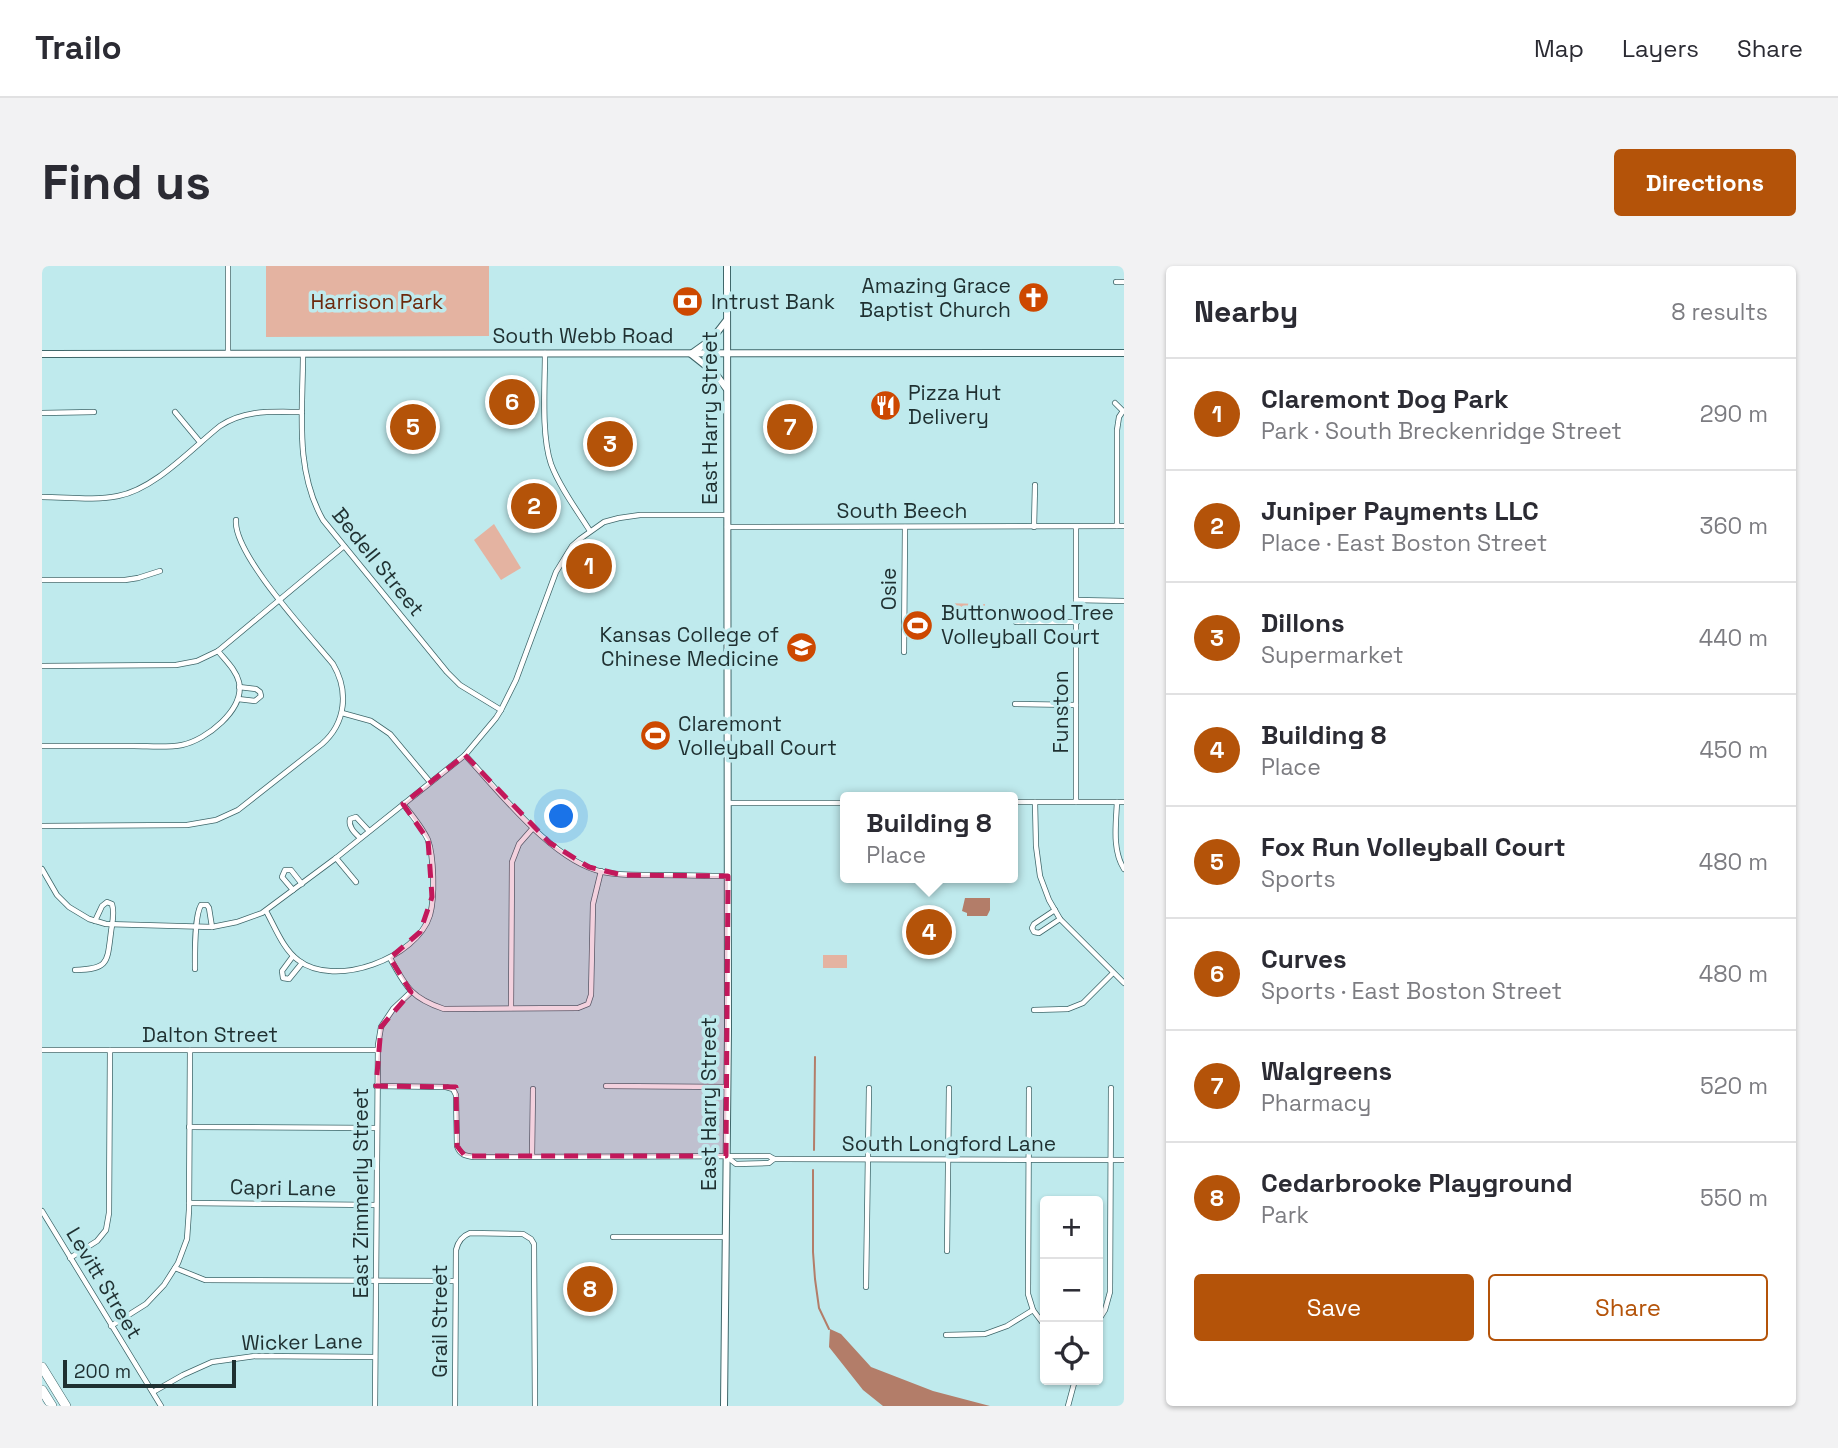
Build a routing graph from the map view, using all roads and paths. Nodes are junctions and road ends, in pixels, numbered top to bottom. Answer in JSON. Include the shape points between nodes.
{"nodes":[{"id":1,"x":228,"y":266,"type":"edge"},
{"id":2,"x":727,"y":266,"type":"edge"},
{"id":3,"x":1116,"y":282,"type":"dead end"},
{"id":4,"x":1124,"y":282,"type":"edge"},
{"id":5,"x":727,"y":320,"type":"junction"},
{"id":6,"x":1124,"y":352,"type":"edge"},
{"id":7,"x":228,"y":353,"type":"junction"},
{"id":8,"x":42,"y":354,"type":"edge"},
{"id":9,"x":303,"y":354,"type":"junction"},
{"id":10,"x":545,"y":354,"type":"junction"},
{"id":11,"x":691,"y":354,"type":"junction"},
{"id":12,"x":726,"y":354,"type":"junction"},
{"id":13,"x":727,"y":390,"type":"junction"},
{"id":14,"x":1115,"y":403,"type":"dead end"},
{"id":15,"x":1123,"y":411,"type":"edge"},
{"id":16,"x":94,"y":412,"type":"dead end"},
{"id":17,"x":175,"y":412,"type":"dead end"},
{"id":18,"x":302,"y":412,"type":"junction"},
{"id":19,"x":42,"y":413,"type":"edge"},
{"id":20,"x":200,"y":442,"type":"junction"},
{"id":21,"x":1035,"y":485,"type":"dead end"},
{"id":22,"x":42,"y":497,"type":"edge"},
{"id":23,"x":727,"y":514,"type":"junction"},
{"id":24,"x":236,"y":520,"type":"dead end"},
{"id":25,"x":1117,"y":526,"type":"junction"},
{"id":26,"x":1124,"y":526,"type":"edge"},
{"id":27,"x":727,"y":527,"type":"junction"},
{"id":28,"x":905,"y":527,"type":"junction"},
{"id":29,"x":1034,"y":527,"type":"junction"},
{"id":30,"x":1076,"y":527,"type":"junction"},
{"id":31,"x":590,"y":531,"type":"junction"},
{"id":32,"x":343,"y":547,"type":"junction"},
{"id":33,"x":160,"y":571,"type":"dead end"},
{"id":34,"x":42,"y":580,"type":"edge"},
{"id":35,"x":280,"y":600,"type":"junction"},
{"id":36,"x":1076,"y":600,"type":"junction"},
{"id":37,"x":1124,"y":601,"type":"edge"},
{"id":38,"x":1016,"y":622,"type":"dead end"},
{"id":39,"x":1077,"y":622,"type":"junction"},
{"id":40,"x":218,"y":651,"type":"junction"},
{"id":41,"x":904,"y":652,"type":"dead end"},
{"id":42,"x":42,"y":666,"type":"edge"},
{"id":43,"x":239,"y":687,"type":"junction"},
{"id":44,"x":238,"y":699,"type":"junction"},
{"id":45,"x":1016,"y":704,"type":"dead end"},
{"id":46,"x":1076,"y":705,"type":"junction"},
{"id":47,"x":501,"y":710,"type":"junction"},
{"id":48,"x":342,"y":713,"type":"junction"},
{"id":49,"x":42,"y":746,"type":"edge"},
{"id":50,"x":465,"y":755,"type":"junction"},
{"id":51,"x":430,"y":782,"type":"junction"},
{"id":52,"x":1018,"y":802,"type":"edge"},
{"id":53,"x":1035,"y":802,"type":"junction"},
{"id":54,"x":1076,"y":802,"type":"junction"},
{"id":55,"x":1116,"y":802,"type":"junction"},
{"id":56,"x":1124,"y":802,"type":"edge"},
{"id":57,"x":727,"y":803,"type":"junction"},
{"id":58,"x":840,"y":803,"type":"edge"},
{"id":59,"x":403,"y":804,"type":"junction"},
{"id":60,"x":42,"y":826,"type":"edge"},
{"id":61,"x":533,"y":828,"type":"junction"},
{"id":62,"x":369,"y":831,"type":"junction"},
{"id":63,"x":360,"y":838,"type":"junction"},
{"id":64,"x":336,"y":858,"type":"junction"},
{"id":65,"x":42,"y":869,"type":"edge"},
{"id":66,"x":1124,"y":869,"type":"edge"},
{"id":67,"x":601,"y":872,"type":"junction"},
{"id":68,"x":728,"y":876,"type":"junction"},
{"id":69,"x":356,"y":883,"type":"dead end"},
{"id":70,"x":302,"y":884,"type":"junction"},
{"id":71,"x":293,"y":890,"type":"junction"},
{"id":72,"x":1055,"y":910,"type":"junction"},
{"id":73,"x":266,"y":911,"type":"junction"},
{"id":74,"x":1060,"y":919,"type":"junction"},
{"id":75,"x":95,"y":921,"type":"junction"},
{"id":76,"x":112,"y":925,"type":"junction"},
{"id":77,"x":212,"y":926,"type":"junction"},
{"id":78,"x":196,"y":927,"type":"junction"},
{"id":79,"x":293,"y":956,"type":"junction"},
{"id":80,"x":390,"y":958,"type":"junction"},
{"id":81,"x":302,"y":963,"type":"junction"},
{"id":82,"x":195,"y":969,"type":"dead end"},
{"id":83,"x":75,"y":970,"type":"dead end"},
{"id":84,"x":1113,"y":973,"type":"junction"},
{"id":85,"x":1124,"y":983,"type":"edge"},
{"id":86,"x":411,"y":992,"type":"junction"},
{"id":87,"x":512,"y":1008,"type":"junction"},
{"id":88,"x":1034,"y":1010,"type":"dead end"},
{"id":89,"x":42,"y":1050,"type":"edge"},
{"id":90,"x":110,"y":1050,"type":"junction"},
{"id":91,"x":190,"y":1050,"type":"junction"},
{"id":92,"x":377,"y":1050,"type":"junction"},
{"id":93,"x":376,"y":1086,"type":"junction"},
{"id":94,"x":606,"y":1086,"type":"dead end"},
{"id":95,"x":727,"y":1087,"type":"junction"},
{"id":96,"x":869,"y":1088,"type":"dead end"},
{"id":97,"x":949,"y":1088,"type":"dead end"},
{"id":98,"x":1111,"y":1088,"type":"dead end"},
{"id":99,"x":533,"y":1089,"type":"dead end"},
{"id":100,"x":1028,"y":1089,"type":"dead end"},
{"id":101,"x":189,"y":1128,"type":"junction"},
{"id":102,"x":376,"y":1128,"type":"junction"},
{"id":103,"x":532,"y":1156,"type":"junction"},
{"id":104,"x":726,"y":1156,"type":"junction"},
{"id":105,"x":868,"y":1159,"type":"junction"},
{"id":106,"x":948,"y":1159,"type":"junction"},
{"id":107,"x":1028,"y":1159,"type":"junction"},
{"id":108,"x":1111,"y":1160,"type":"junction"},
{"id":109,"x":1124,"y":1160,"type":"edge"},
{"id":110,"x":189,"y":1203,"type":"junction"},
{"id":111,"x":376,"y":1205,"type":"junction"},
{"id":112,"x":42,"y":1212,"type":"edge"},
{"id":113,"x":613,"y":1237,"type":"dead end"},
{"id":114,"x":726,"y":1237,"type":"junction"},
{"id":115,"x":947,"y":1251,"type":"dead end"},
{"id":116,"x":71,"y":1258,"type":"junction"},
{"id":117,"x":175,"y":1268,"type":"junction"},
{"id":118,"x":377,"y":1281,"type":"junction"},
{"id":119,"x":455,"y":1281,"type":"junction"},
{"id":120,"x":866,"y":1287,"type":"dead end"},
{"id":121,"x":1033,"y":1310,"type":"junction"},
{"id":122,"x":1103,"y":1313,"type":"edge"},
{"id":123,"x":1042,"y":1322,"type":"edge"},
{"id":124,"x":111,"y":1326,"type":"junction"},
{"id":125,"x":946,"y":1335,"type":"dead end"},
{"id":126,"x":376,"y":1357,"type":"junction"},
{"id":127,"x":42,"y":1367,"type":"edge"},
{"id":128,"x":1074,"y":1385,"type":"edge"},
{"id":129,"x":42,"y":1390,"type":"edge"},
{"id":130,"x":153,"y":1392,"type":"junction"},
{"id":131,"x":52,"y":1406,"type":"edge"},
{"id":132,"x":66,"y":1406,"type":"edge"},
{"id":133,"x":161,"y":1406,"type":"edge"},
{"id":134,"x":375,"y":1406,"type":"edge"},
{"id":135,"x":455,"y":1406,"type":"edge"},
{"id":136,"x":535,"y":1406,"type":"edge"},
{"id":137,"x":724,"y":1406,"type":"edge"},
{"id":138,"x":1068,"y":1406,"type":"edge"}],
"edges":[{"from":1,"to":7,"type":"street"},
{"from":2,"to":5,"type":"main road","name":"East Harry Street"},
{"from":3,"to":4,"type":"street"},
{"from":5,"to":11,"type":"main road","via":[[712,339]]},
{"from":5,"to":12,"type":"main road","name":"East Harry Street"},
{"from":6,"to":12,"type":"main road","name":"South Webb Road"},
{"from":7,"to":8,"type":"main road","name":"South Webb Road"},
{"from":7,"to":9,"type":"main road","name":"South Webb Road"},
{"from":9,"to":10,"type":"main road","name":"South Webb Road"},
{"from":9,"to":18,"type":"street","name":"Bedell Street"},
{"from":10,"to":11,"type":"main road","name":"South Webb Road"},
{"from":10,"to":31,"type":"street","via":[[551,462]]},
{"from":11,"to":12,"type":"main road","name":"South Webb Road"},
{"from":11,"to":13,"type":"main road","via":[[715,373]]},
{"from":12,"to":13,"type":"main road","name":"East Harry Street"},
{"from":13,"to":23,"type":"main road","name":"East Harry Street"},
{"from":14,"to":15,"type":"street"},
{"from":15,"to":25,"type":"street","via":[[1117,430]]},
{"from":16,"to":19,"type":"street"},
{"from":17,"to":20,"type":"street"},
{"from":18,"to":20,"type":"street","via":[[242,415]]},
{"from":18,"to":32,"type":"street","name":"Bedell Street","via":[[303,464],[310,492]]},
{"from":20,"to":22,"type":"street","via":[[155,480],[132,492],[108,498]]},
{"from":21,"to":29,"type":"street"},
{"from":23,"to":27,"type":"main road","name":"East Harry Street"},
{"from":23,"to":31,"type":"street","via":[[640,515],[604,522]]},
{"from":24,"to":35,"type":"street","via":[[237,534],[251,561]]},
{"from":25,"to":26,"type":"street","name":"South Beech"},
{"from":25,"to":30,"type":"street","name":"South Beech"},
{"from":27,"to":28,"type":"street","name":"South Beech"},
{"from":27,"to":57,"type":"main road","name":"East Harry Street"},
{"from":28,"to":29,"type":"street","name":"South Beech"},
{"from":28,"to":41,"type":"street","name":"Osie"},
{"from":29,"to":30,"type":"street","name":"South Beech"},
{"from":30,"to":36,"type":"street"},
{"from":31,"to":47,"type":"street","via":[[572,546],[556,572]]},
{"from":32,"to":35,"type":"street"},
{"from":32,"to":47,"type":"street","name":"Bedell Street","via":[[447,672]]},
{"from":33,"to":34,"type":"street","via":[[125,580]]},
{"from":35,"to":40,"type":"street"},
{"from":35,"to":48,"type":"street","via":[[336,670],[343,694]]},
{"from":36,"to":37,"type":"street"},
{"from":36,"to":39,"type":"street","name":"Funston"},
{"from":38,"to":39,"type":"street"},
{"from":39,"to":46,"type":"street","name":"Funston"},
{"from":40,"to":42,"type":"street","via":[[197,662],[174,666]]},
{"from":40,"to":43,"type":"street","via":[[235,672]]},
{"from":43,"to":44,"type":"street"},
{"from":43,"to":44,"type":"street","via":[[256,689],[261,696],[255,701]]},
{"from":44,"to":49,"type":"street","via":[[218,724],[184,744]]},
{"from":45,"to":46,"type":"street"},
{"from":46,"to":54,"type":"street","name":"Funston"},
{"from":47,"to":50,"type":"street"},
{"from":48,"to":51,"type":"street","via":[[390,733]]},
{"from":48,"to":60,"type":"street","via":[[326,740],[238,810],[216,820],[187,825]]},
{"from":50,"to":51,"type":"street"},
{"from":50,"to":61,"type":"street"},
{"from":51,"to":59,"type":"street"},
{"from":52,"to":53,"type":"street"},
{"from":53,"to":54,"type":"street"},
{"from":53,"to":72,"type":"street","via":[[1040,876]]},
{"from":54,"to":55,"type":"street"},
{"from":55,"to":56,"type":"street"},
{"from":55,"to":66,"type":"street","via":[[1116,848]]},
{"from":57,"to":58,"type":"street"},
{"from":57,"to":68,"type":"main road","name":"East Harry Street"},
{"from":59,"to":62,"type":"street"},
{"from":59,"to":80,"type":"street","via":[[428,840],[432,897],[420,932]]},
{"from":61,"to":67,"type":"street","via":[[579,863]]},
{"from":61,"to":87,"type":"street","via":[[519,844],[512,862]]},
{"from":62,"to":63,"type":"street"},
{"from":62,"to":63,"type":"street","via":[[356,817],[350,819]]},
{"from":63,"to":64,"type":"street"},
{"from":64,"to":69,"type":"street"},
{"from":64,"to":70,"type":"street"},
{"from":65,"to":75,"type":"street","via":[[57,895]]},
{"from":67,"to":68,"type":"street"},
{"from":67,"to":87,"type":"street","via":[[593,904],[592,995],[586,1005]]},
{"from":68,"to":95,"type":"main road","name":"East Harry Street"},
{"from":70,"to":71,"type":"street"},
{"from":70,"to":71,"type":"street","via":[[291,870],[285,870],[282,877]]},
{"from":71,"to":73,"type":"street"},
{"from":72,"to":74,"type":"street"},
{"from":72,"to":74,"type":"street","via":[[1034,924],[1034,932],[1040,933]]},
{"from":73,"to":77,"type":"street"},
{"from":73,"to":79,"type":"street"},
{"from":74,"to":84,"type":"street"},
{"from":75,"to":76,"type":"street"},
{"from":75,"to":76,"type":"street","via":[[103,904],[109,902],[114,908]]},
{"from":76,"to":78,"type":"street"},
{"from":76,"to":83,"type":"street","via":[[109,954],[103,964]]},
{"from":77,"to":78,"type":"street"},
{"from":77,"to":78,"type":"street","via":[[209,908],[203,905],[198,909]]},
{"from":78,"to":82,"type":"street"},
{"from":79,"to":81,"type":"street"},
{"from":79,"to":81,"type":"street","via":[[282,971],[283,978],[289,979]]},
{"from":80,"to":81,"type":"street","via":[[346,971],[322,971]]},
{"from":80,"to":86,"type":"street"},
{"from":84,"to":85,"type":"street"},
{"from":84,"to":88,"type":"street","via":[[1083,1003],[1068,1009]]},
{"from":86,"to":87,"type":"street","via":[[444,1009]]},
{"from":86,"to":92,"type":"street","name":"East Zimmerly Street","via":[[381,1027]]},
{"from":89,"to":90,"type":"street","name":"Dalton Street"},
{"from":90,"to":91,"type":"street","name":"Dalton Street"},
{"from":90,"to":116,"type":"street","via":[[106,1230]]},
{"from":91,"to":92,"type":"street","name":"Dalton Street"},
{"from":91,"to":101,"type":"street"},
{"from":92,"to":93,"type":"street","name":"East Zimmerly Street"},
{"from":93,"to":102,"type":"street","name":"East Zimmerly Street"},
{"from":93,"to":103,"type":"street","name":"South Longford Lane","via":[[453,1089],[458,1151],[474,1157]]},
{"from":94,"to":95,"type":"street"},
{"from":95,"to":104,"type":"main road","name":"East Harry Street"},
{"from":96,"to":105,"type":"street"},
{"from":97,"to":106,"type":"street"},
{"from":98,"to":108,"type":"street"},
{"from":99,"to":103,"type":"street"},
{"from":100,"to":107,"type":"street"},
{"from":101,"to":102,"type":"street"},
{"from":101,"to":110,"type":"street"},
{"from":102,"to":111,"type":"street","name":"East Zimmerly Street"},
{"from":103,"to":104,"type":"street","name":"South Longford Lane"},
{"from":104,"to":105,"type":"street","name":"South Longford Lane"},
{"from":104,"to":114,"type":"main road","name":"East Harry Street"},
{"from":105,"to":106,"type":"street","name":"South Longford Lane"},
{"from":105,"to":120,"type":"street"},
{"from":106,"to":107,"type":"street","name":"South Longford Lane"},
{"from":106,"to":115,"type":"street"},
{"from":107,"to":108,"type":"street","name":"South Longford Lane"},
{"from":107,"to":121,"type":"street","via":[[1027,1266]]},
{"from":108,"to":109,"type":"street","name":"South Longford Lane"},
{"from":108,"to":122,"type":"street","via":[[1110,1292]]},
{"from":110,"to":111,"type":"street","name":"Capri Lane"},
{"from":110,"to":117,"type":"street","via":[[187,1239]]},
{"from":111,"to":118,"type":"street","name":"East Zimmerly Street"},
{"from":112,"to":116,"type":"street","name":"Levitt Street"},
{"from":113,"to":114,"type":"street"},
{"from":114,"to":137,"type":"main road","name":"East Harry Street"},
{"from":116,"to":124,"type":"street","name":"Levitt Street"},
{"from":117,"to":118,"type":"street","via":[[205,1280]]},
{"from":117,"to":124,"type":"street","via":[[146,1304]]},
{"from":118,"to":119,"type":"street"},
{"from":118,"to":126,"type":"street","name":"East Zimmerly Street"},
{"from":119,"to":135,"type":"street","name":"Grail Street"},
{"from":119,"to":136,"type":"street","name":"Grail Street","via":[[457,1244],[470,1233],[531,1238],[535,1250]]},
{"from":121,"to":123,"type":"street"},
{"from":121,"to":125,"type":"street","via":[[985,1334]]},
{"from":124,"to":130,"type":"street","name":"Levitt Street"},
{"from":126,"to":130,"type":"street","name":"Wicker Lane","via":[[255,1356],[212,1362]]},
{"from":126,"to":134,"type":"street","name":"East Zimmerly Street"},
{"from":127,"to":132,"type":"highway"},
{"from":128,"to":138,"type":"street"},
{"from":129,"to":131,"type":"highway"},
{"from":130,"to":133,"type":"street","name":"Levitt Street"}]}
